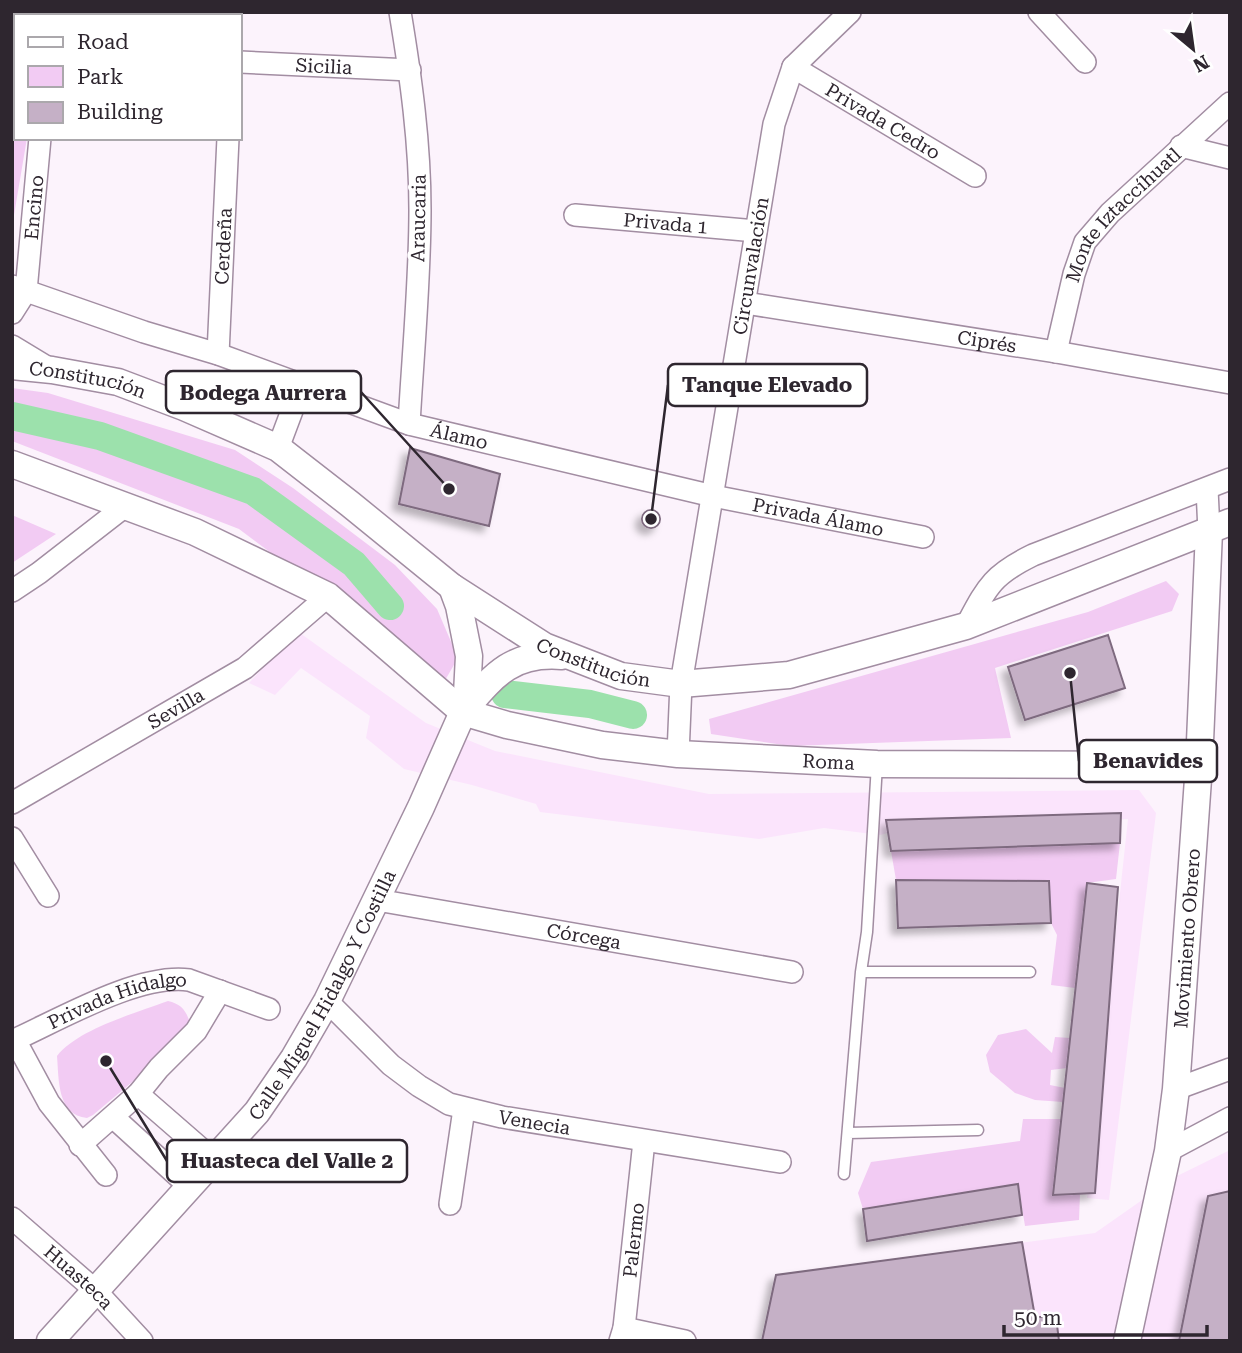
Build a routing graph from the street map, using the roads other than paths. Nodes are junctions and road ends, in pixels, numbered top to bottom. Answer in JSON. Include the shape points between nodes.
{"nodes":[{"id":1,"x":400,"y":12,"type":"edge"},
{"id":2,"x":850,"y":12,"type":"edge"},
{"id":3,"x":1039,"y":12,"type":"edge"},
{"id":4,"x":242,"y":62,"type":"edge"},
{"id":5,"x":1085,"y":62,"type":"dead end"},
{"id":6,"x":793,"y":67,"type":"junction"},
{"id":7,"x":410,"y":70,"type":"junction"},
{"id":8,"x":1230,"y":103,"type":"edge"},
{"id":9,"x":40,"y":140,"type":"edge"},
{"id":10,"x":228,"y":140,"type":"edge"},
{"id":11,"x":1181,"y":146,"type":"junction"},
{"id":12,"x":1230,"y":158,"type":"edge"},
{"id":13,"x":975,"y":176,"type":"dead end"},
{"id":14,"x":575,"y":215,"type":"dead end"},
{"id":15,"x":756,"y":231,"type":"junction"},
{"id":16,"x":19,"y":289,"type":"edge"},
{"id":17,"x":745,"y":303,"type":"junction"},
{"id":18,"x":12,"y":313,"type":"edge"},
{"id":19,"x":12,"y":346,"type":"edge"},
{"id":20,"x":1056,"y":352,"type":"junction"},
{"id":21,"x":218,"y":354,"type":"junction"},
{"id":22,"x":12,"y":366,"type":"edge"},
{"id":23,"x":52,"y":370,"type":"junction"},
{"id":24,"x":1230,"y":383,"type":"edge"},
{"id":25,"x":302,"y":384,"type":"junction"},
{"id":26,"x":410,"y":424,"type":"junction"},
{"id":27,"x":278,"y":448,"type":"junction"},
{"id":28,"x":12,"y":464,"type":"edge"},
{"id":29,"x":1230,"y":479,"type":"edge"},
{"id":30,"x":1207,"y":489,"type":"junction"},
{"id":31,"x":713,"y":495,"type":"junction"},
{"id":32,"x":124,"y":507,"type":"junction"},
{"id":33,"x":1219,"y":527,"type":"edge"},
{"id":34,"x":923,"y":537,"type":"dead end"},
{"id":35,"x":452,"y":587,"type":"junction"},
{"id":36,"x":12,"y":591,"type":"edge"},
{"id":37,"x":328,"y":596,"type":"junction"},
{"id":38,"x":966,"y":626,"type":"junction"},
{"id":39,"x":568,"y":656,"type":"junction"},
{"id":40,"x":681,"y":684,"type":"junction"},
{"id":41,"x":463,"y":712,"type":"junction"},
{"id":42,"x":678,"y":754,"type":"junction"},
{"id":43,"x":877,"y":764,"type":"junction"},
{"id":44,"x":1199,"y":765,"type":"junction"},
{"id":45,"x":12,"y":803,"type":"edge"},
{"id":46,"x":12,"y":838,"type":"edge"},
{"id":47,"x":48,"y":896,"type":"dead end"},
{"id":48,"x":377,"y":900,"type":"junction"},
{"id":49,"x":792,"y":972,"type":"dead end"},
{"id":50,"x":861,"y":972,"type":"junction"},
{"id":51,"x":1030,"y":972,"type":"dead end"},
{"id":52,"x":220,"y":991,"type":"junction"},
{"id":53,"x":327,"y":1001,"type":"junction"},
{"id":54,"x":269,"y":1009,"type":"dead end"},
{"id":55,"x":13,"y":1041,"type":"edge"},
{"id":56,"x":1230,"y":1069,"type":"edge"},
{"id":57,"x":1176,"y":1089,"type":"junction"},
{"id":58,"x":138,"y":1094,"type":"junction"},
{"id":59,"x":464,"y":1109,"type":"junction"},
{"id":60,"x":113,"y":1117,"type":"junction"},
{"id":61,"x":1230,"y":1118,"type":"edge"},
{"id":62,"x":978,"y":1130,"type":"dead end"},
{"id":63,"x":848,"y":1133,"type":"junction"},
{"id":64,"x":644,"y":1141,"type":"junction"},
{"id":65,"x":80,"y":1145,"type":"junction"},
{"id":66,"x":1168,"y":1151,"type":"junction"},
{"id":67,"x":215,"y":1161,"type":"junction"},
{"id":68,"x":780,"y":1162,"type":"dead end"},
{"id":69,"x":844,"y":1174,"type":"dead end"},
{"id":70,"x":106,"y":1175,"type":"dead end"},
{"id":71,"x":190,"y":1187,"type":"junction"},
{"id":72,"x":450,"y":1204,"type":"dead end"},
{"id":73,"x":12,"y":1219,"type":"edge"},
{"id":74,"x":96,"y":1291,"type":"junction"},
{"id":75,"x":622,"y":1334,"type":"edge"},
{"id":76,"x":50,"y":1341,"type":"edge"},
{"id":77,"x":142,"y":1341,"type":"edge"},
{"id":78,"x":685,"y":1341,"type":"edge"},
{"id":79,"x":1127,"y":1341,"type":"edge"}],
"edges":[{"from":1,"to":7,"type":"street","name":"Araucaria"},
{"from":2,"to":6,"type":"street","name":"Circunvalación"},
{"from":3,"to":5,"type":"street"},
{"from":4,"to":7,"type":"street","name":"Sicilia"},
{"from":6,"to":13,"type":"street","name":"Privada Cedro"},
{"from":6,"to":15,"type":"street","name":"Circunvalación","via":[[774,124]]},
{"from":7,"to":26,"type":"street","name":"Araucaria","via":[[420,211]]},
{"from":8,"to":11,"type":"street","name":"Monte Iztaccíhuatl"},
{"from":9,"to":16,"type":"street","name":"Encino"},
{"from":10,"to":21,"type":"street","name":"Cerdeña"},
{"from":11,"to":12,"type":"street"},
{"from":11,"to":20,"type":"street","name":"Monte Iztaccíhuatl","via":[[1110,212],[1085,242]]},
{"from":14,"to":15,"type":"street","name":"Privada 1"},
{"from":15,"to":17,"type":"street","name":"Circunvalación"},
{"from":16,"to":18,"type":"street","name":"Encino"},
{"from":16,"to":21,"type":"street","name":"Álamo"},
{"from":17,"to":20,"type":"street","name":"Ciprés"},
{"from":17,"to":31,"type":"street","name":"Circunvalación"},
{"from":19,"to":23,"type":"street"},
{"from":20,"to":24,"type":"street","name":"Ciprés"},
{"from":21,"to":25,"type":"street","name":"Álamo"},
{"from":22,"to":23,"type":"street","name":"Constitución"},
{"from":23,"to":27,"type":"street","name":"Constitución","via":[[118,382]]},
{"from":25,"to":26,"type":"street","name":"Álamo"},
{"from":25,"to":27,"type":"street"},
{"from":26,"to":31,"type":"street","name":"Álamo"},
{"from":27,"to":35,"type":"street","name":"Constitución"},
{"from":28,"to":32,"type":"street"},
{"from":29,"to":30,"type":"street"},
{"from":30,"to":33,"type":"street"},
{"from":30,"to":38,"type":"street","via":[[1007,568],[986,589]]},
{"from":31,"to":34,"type":"street","name":"Privada Álamo"},
{"from":31,"to":40,"type":"street","name":"Circunvalación"},
{"from":32,"to":36,"type":"street"},
{"from":32,"to":37,"type":"street","via":[[195,532]]},
{"from":33,"to":38,"type":"street","name":"Constitución"},
{"from":33,"to":44,"type":"street","name":"Movimiento Obrero"},
{"from":35,"to":39,"type":"street","name":"Constitución","via":[[544,646]]},
{"from":35,"to":41,"type":"street","via":[[469,656]]},
{"from":37,"to":41,"type":"street"},
{"from":37,"to":45,"type":"street","name":"Sevilla","via":[[245,668]]},
{"from":38,"to":40,"type":"street","name":"Constitución","via":[[789,675]]},
{"from":39,"to":40,"type":"street","name":"Constitución","via":[[621,676]]},
{"from":39,"to":41,"type":"street","via":[[530,656],[516,661]]},
{"from":40,"to":42,"type":"street","name":"Circunvalación"},
{"from":41,"to":42,"type":"street","name":"Roma","via":[[602,745]]},
{"from":41,"to":48,"type":"street","name":"Calle Miguel Hidalgo Y Costilla"},
{"from":42,"to":43,"type":"street","name":"Roma"},
{"from":43,"to":44,"type":"street","name":"Roma"},
{"from":43,"to":50,"type":"lane"},
{"from":44,"to":57,"type":"street","name":"Movimiento Obrero"},
{"from":46,"to":47,"type":"street"},
{"from":48,"to":49,"type":"street","name":"Córcega"},
{"from":48,"to":53,"type":"street","name":"Calle Miguel Hidalgo Y Costilla"},
{"from":50,"to":51,"type":"lane"},
{"from":50,"to":63,"type":"lane"},
{"from":52,"to":54,"type":"street","name":"Privada Hidalgo"},
{"from":52,"to":55,"type":"street","name":"Privada Hidalgo","via":[[175,978],[143,984]]},
{"from":52,"to":58,"type":"street","name":"Privada Hidalgo","via":[[196,1031]]},
{"from":53,"to":59,"type":"street","name":"Venecia","via":[[391,1065]]},
{"from":53,"to":67,"type":"street","name":"Calle Miguel Hidalgo Y Costilla","via":[[295,1058]]},
{"from":55,"to":65,"type":"street","name":"Privada Hidalgo"},
{"from":56,"to":57,"type":"street"},
{"from":57,"to":66,"type":"street","name":"Movimiento Obrero"},
{"from":58,"to":60,"type":"street","name":"Privada Hidalgo"},
{"from":58,"to":67,"type":"street"},
{"from":59,"to":64,"type":"street","name":"Venecia"},
{"from":59,"to":72,"type":"street"},
{"from":60,"to":65,"type":"street","name":"Privada Hidalgo"},
{"from":60,"to":71,"type":"street"},
{"from":61,"to":66,"type":"street"},
{"from":62,"to":63,"type":"lane"},
{"from":63,"to":69,"type":"lane"},
{"from":64,"to":68,"type":"street","name":"Venecia"},
{"from":64,"to":75,"type":"street","name":"Palermo"},
{"from":65,"to":70,"type":"street"},
{"from":66,"to":79,"type":"street","name":"Movimiento Obrero"},
{"from":67,"to":71,"type":"street","name":"Calle Miguel Hidalgo Y Costilla"},
{"from":71,"to":74,"type":"street","name":"Calle Miguel Hidalgo Y Costilla"},
{"from":73,"to":74,"type":"street","name":"Huasteca"},
{"from":74,"to":76,"type":"street","name":"Calle Miguel Hidalgo Y Costilla"},
{"from":74,"to":77,"type":"street","name":"Huasteca"},
{"from":75,"to":78,"type":"street"}]}
